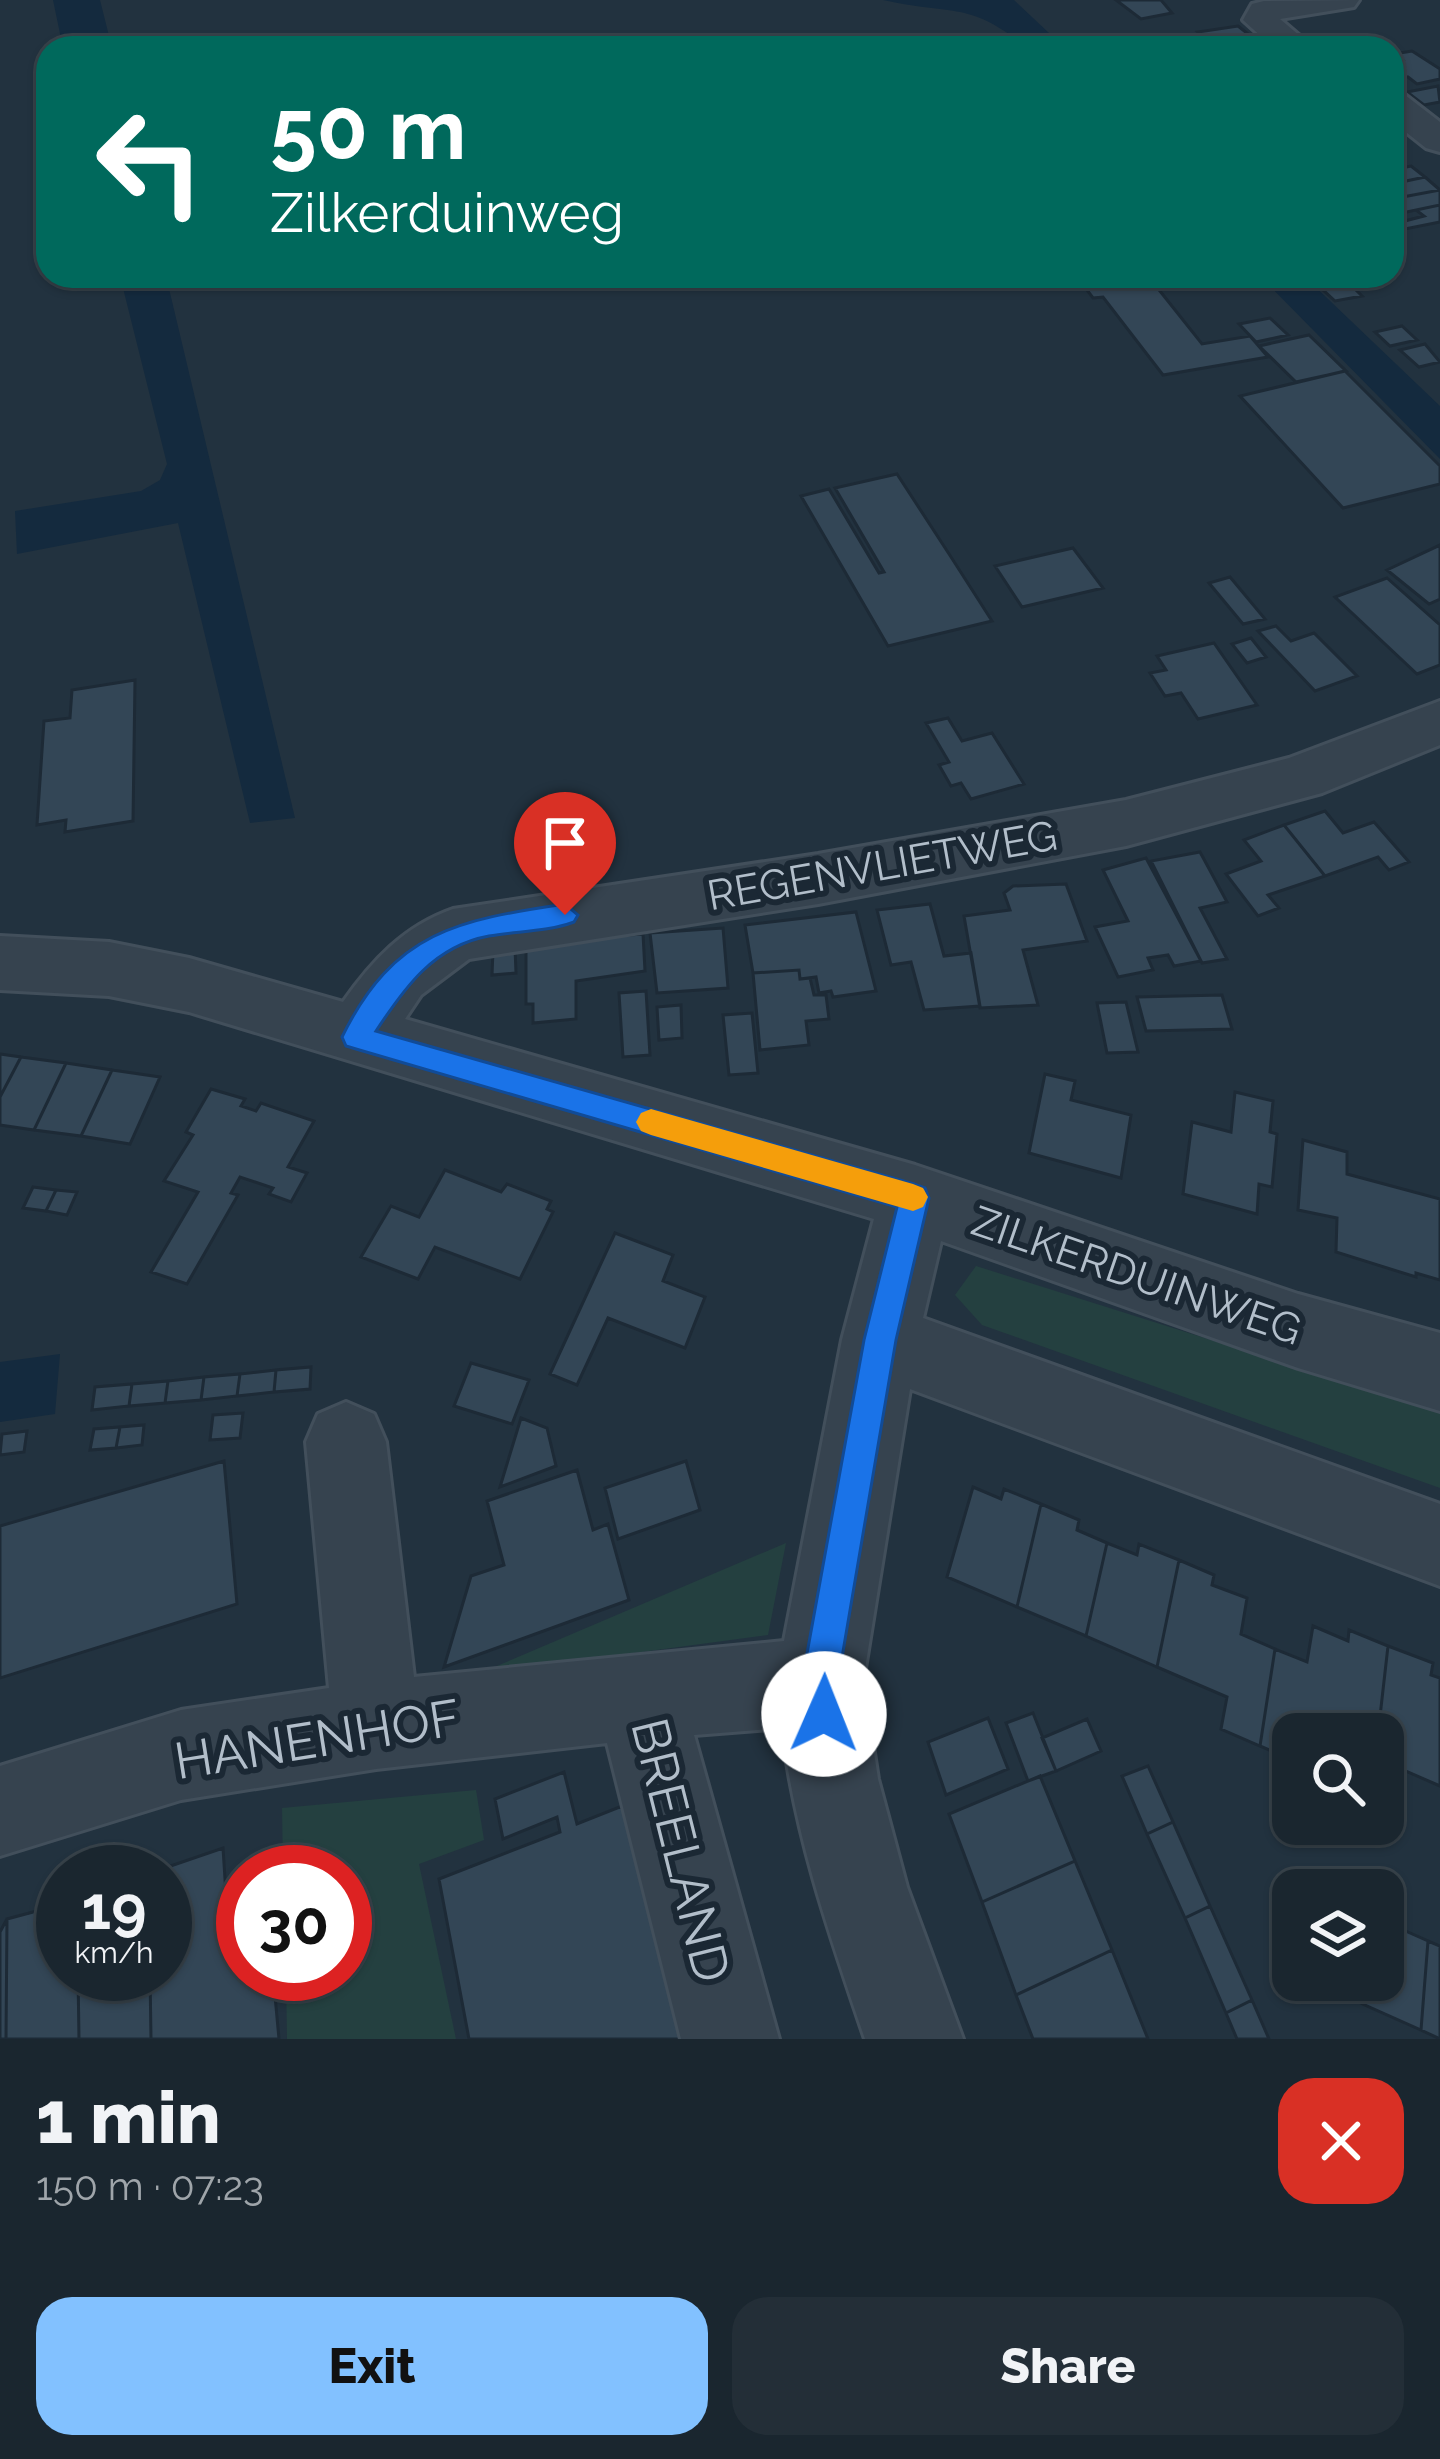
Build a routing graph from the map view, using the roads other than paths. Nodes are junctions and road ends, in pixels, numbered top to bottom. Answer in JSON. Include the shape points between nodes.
{"nodes":[{"id":1,"x":1342,"y":0,"type":"edge"},
{"id":2,"x":1281,"y":36,"type":"edge"},
{"id":3,"x":1404,"y":112,"type":"edge"},
{"id":4,"x":1440,"y":140,"type":"edge"},
{"id":5,"x":1440,"y":722,"type":"edge"},
{"id":6,"x":0,"y":963,"type":"edge"},
{"id":7,"x":356,"y":1037,"type":"junction"},
{"id":8,"x":914,"y":1198,"type":"junction"},
{"id":9,"x":880,"y":1340,"type":"junction"},
{"id":10,"x":1440,"y":1372,"type":"edge"},
{"id":11,"x":346,"y":1442,"type":"dead end"},
{"id":12,"x":1440,"y":1545,"type":"edge"},
{"id":13,"x":820,"y":1681,"type":"junction"},
{"id":14,"x":639,"y":1696,"type":"junction"},
{"id":15,"x":376,"y":1725,"type":"junction"},
{"id":16,"x":0,"y":1811,"type":"edge"},
{"id":17,"x":730,"y":2039,"type":"edge"},
{"id":18,"x":914,"y":2039,"type":"edge"}],
"edges":[{"from":1,"to":2,"type":"street","via":[[1264,11],[1260,20]]},
{"from":3,"to":4,"type":"street"},
{"from":5,"to":7,"type":"street","name":"REGENVLIETWEG","via":[[1301,777],[1126,823],[453,935],[398,976]]},
{"from":6,"to":7,"type":"street","name":"ZILKERDUINWEG","via":[[109,969],[189,985]]},
{"from":7,"to":8,"type":"street","name":"ZILKERDUINWEG"},
{"from":8,"to":9,"type":"street"},
{"from":8,"to":10,"type":"street","name":"ZILKERDUINWEG"},
{"from":9,"to":12,"type":"street"},
{"from":9,"to":13,"type":"street"},
{"from":11,"to":15,"type":"street"},
{"from":13,"to":14,"type":"street","name":"BREELAND"},
{"from":13,"to":18,"type":"street","via":[[860,1887]]},
{"from":14,"to":15,"type":"street","name":"HANENHOF"},
{"from":14,"to":17,"type":"street","name":"BREELAND"},
{"from":15,"to":16,"type":"street","name":"HANENHOF","via":[[181,1756]]}]}
